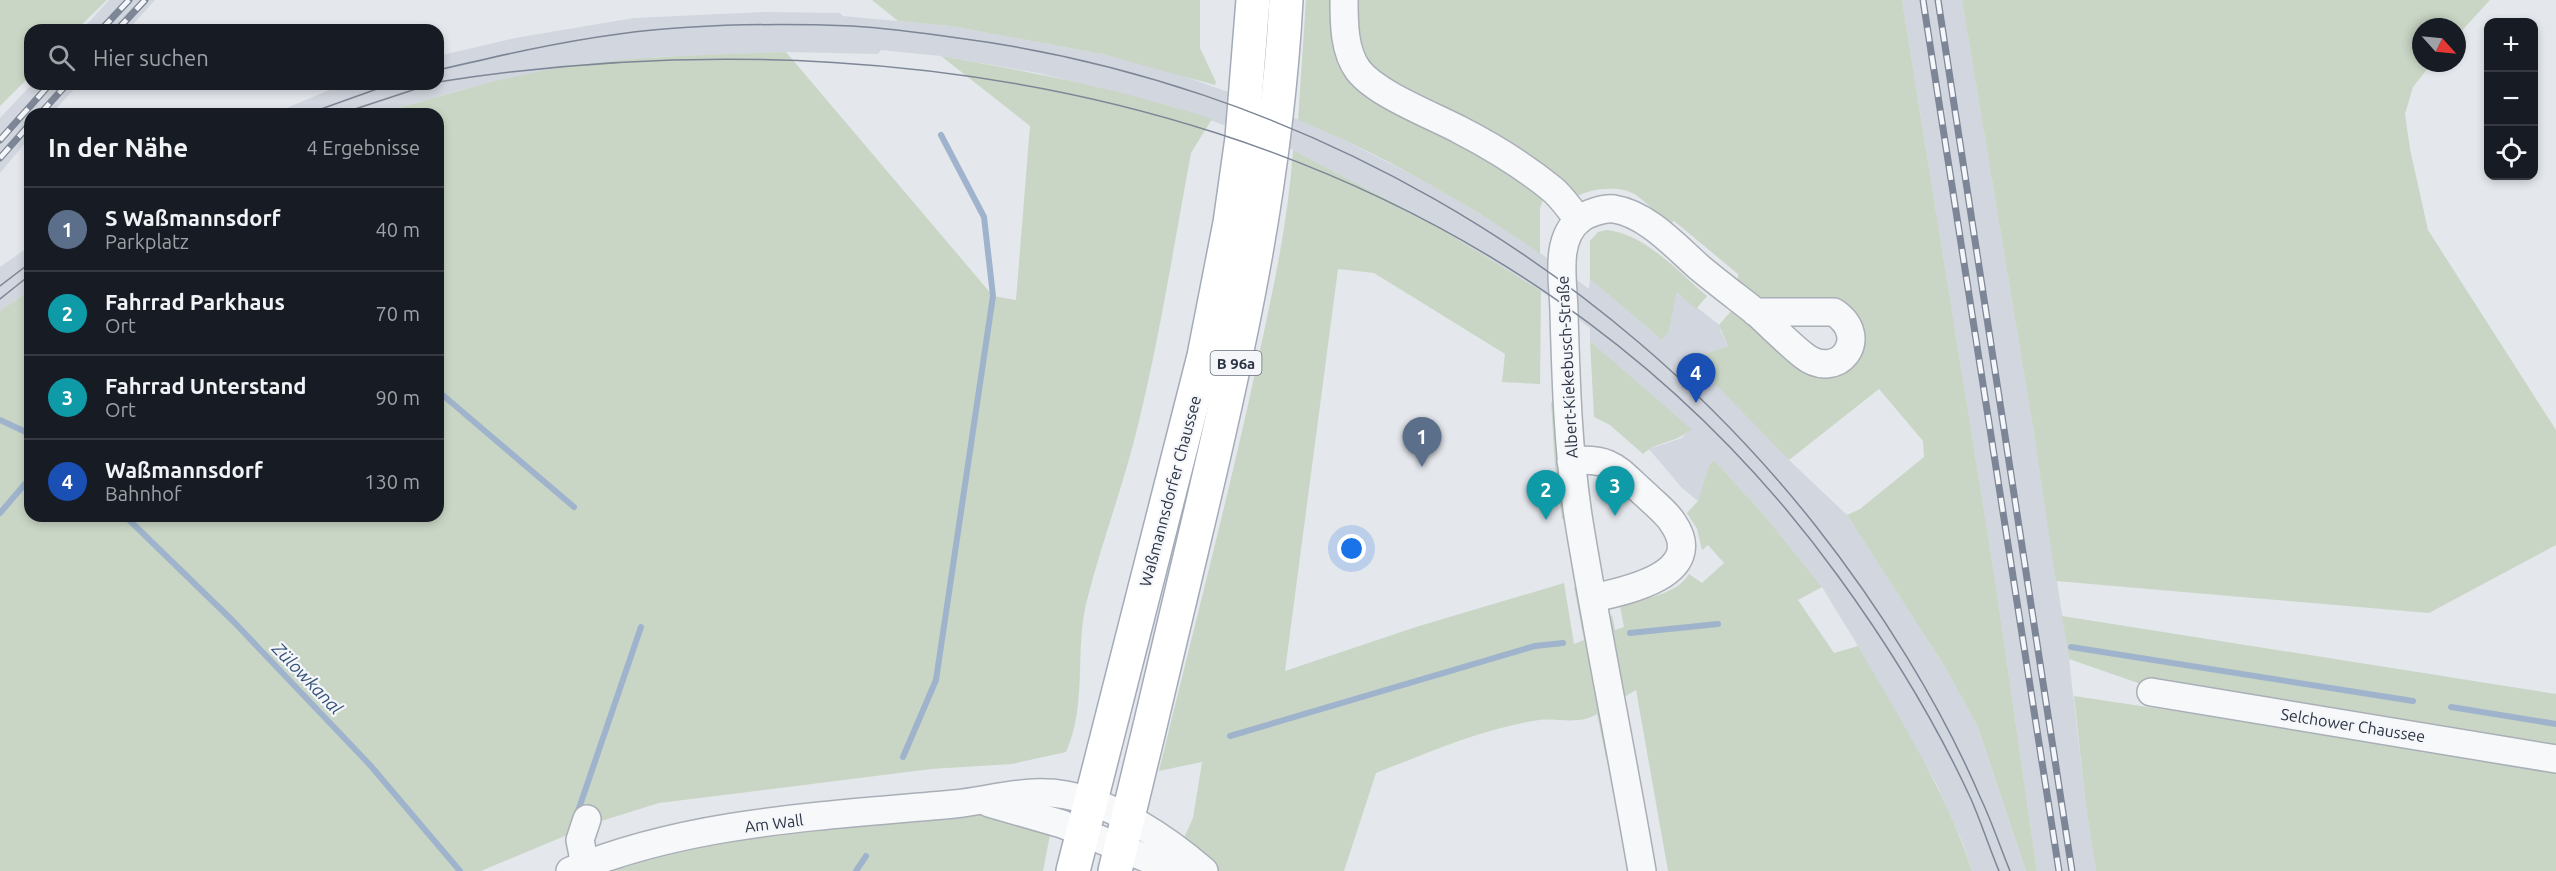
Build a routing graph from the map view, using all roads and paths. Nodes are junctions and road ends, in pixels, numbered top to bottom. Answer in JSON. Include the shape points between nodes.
{"nodes":[{"id":1,"x":1253,"y":0,"type":"edge"},
{"id":2,"x":1286,"y":0,"type":"edge"},
{"id":3,"x":1344,"y":0,"type":"edge"},
{"id":4,"x":1579,"y":220,"type":"junction"},
{"id":5,"x":1755,"y":312,"type":"dead end"},
{"id":6,"x":1571,"y":461,"type":"junction"},
{"id":7,"x":1593,"y":598,"type":"junction"},
{"id":8,"x":2151,"y":692,"type":"dead end"},
{"id":9,"x":2556,"y":759,"type":"edge"},
{"id":10,"x":1086,"y":817,"type":"junction"},
{"id":11,"x":587,"y":819,"type":"dead end"},
{"id":12,"x":1121,"y":846,"type":"edge"},
{"id":13,"x":577,"y":868,"type":"edge"},
{"id":14,"x":1073,"y":871,"type":"edge"},
{"id":15,"x":1178,"y":871,"type":"edge"},
{"id":16,"x":1204,"y":871,"type":"edge"},
{"id":17,"x":1642,"y":871,"type":"edge"}],
"edges":[{"from":1,"to":10,"type":"main road","name":"Waßmannsdorfer Chaussee","number":"B 96a","via":[[1247,95],[1227,243],[1191,414]]},
{"from":2,"to":12,"type":"main road","name":"Waßmannsdorfer Chaussee","number":"B 96a","via":[[1273,152],[1239,348]]},
{"from":3,"to":4,"type":"street","via":[[1349,51],[1357,70],[1371,83],[1518,165],[1553,190]]},
{"from":4,"to":5,"type":"street","via":[[1597,211],[1613,209],[1632,215]]},
{"from":4,"to":6,"type":"street","name":"Albert-Kiekebusch-Straße","via":[[1568,234],[1563,250]]},
{"from":6,"to":7,"type":"street","name":"Albert-Kiekebusch-Straße"},
{"from":6,"to":7,"type":"street","via":[[1599,460],[1615,468],[1672,522],[1680,537],[1680,554],[1665,574],[1646,584]]},
{"from":7,"to":17,"type":"street","name":"Albert-Kiekebusch-Straße"},
{"from":8,"to":9,"type":"street","name":"Selchower Chaussee"},
{"from":10,"to":12,"type":"street","name":"Am Wall"},
{"from":10,"to":13,"type":"street","name":"Am Wall","via":[[1031,813],[982,801],[716,830],[676,837]]},
{"from":10,"to":14,"type":"main road","name":"Waßmannsdorfer Chaussee","number":"B 96a"},
{"from":11,"to":13,"type":"street"},
{"from":12,"to":15,"type":"street"},
{"from":12,"to":16,"type":"street"}]}
